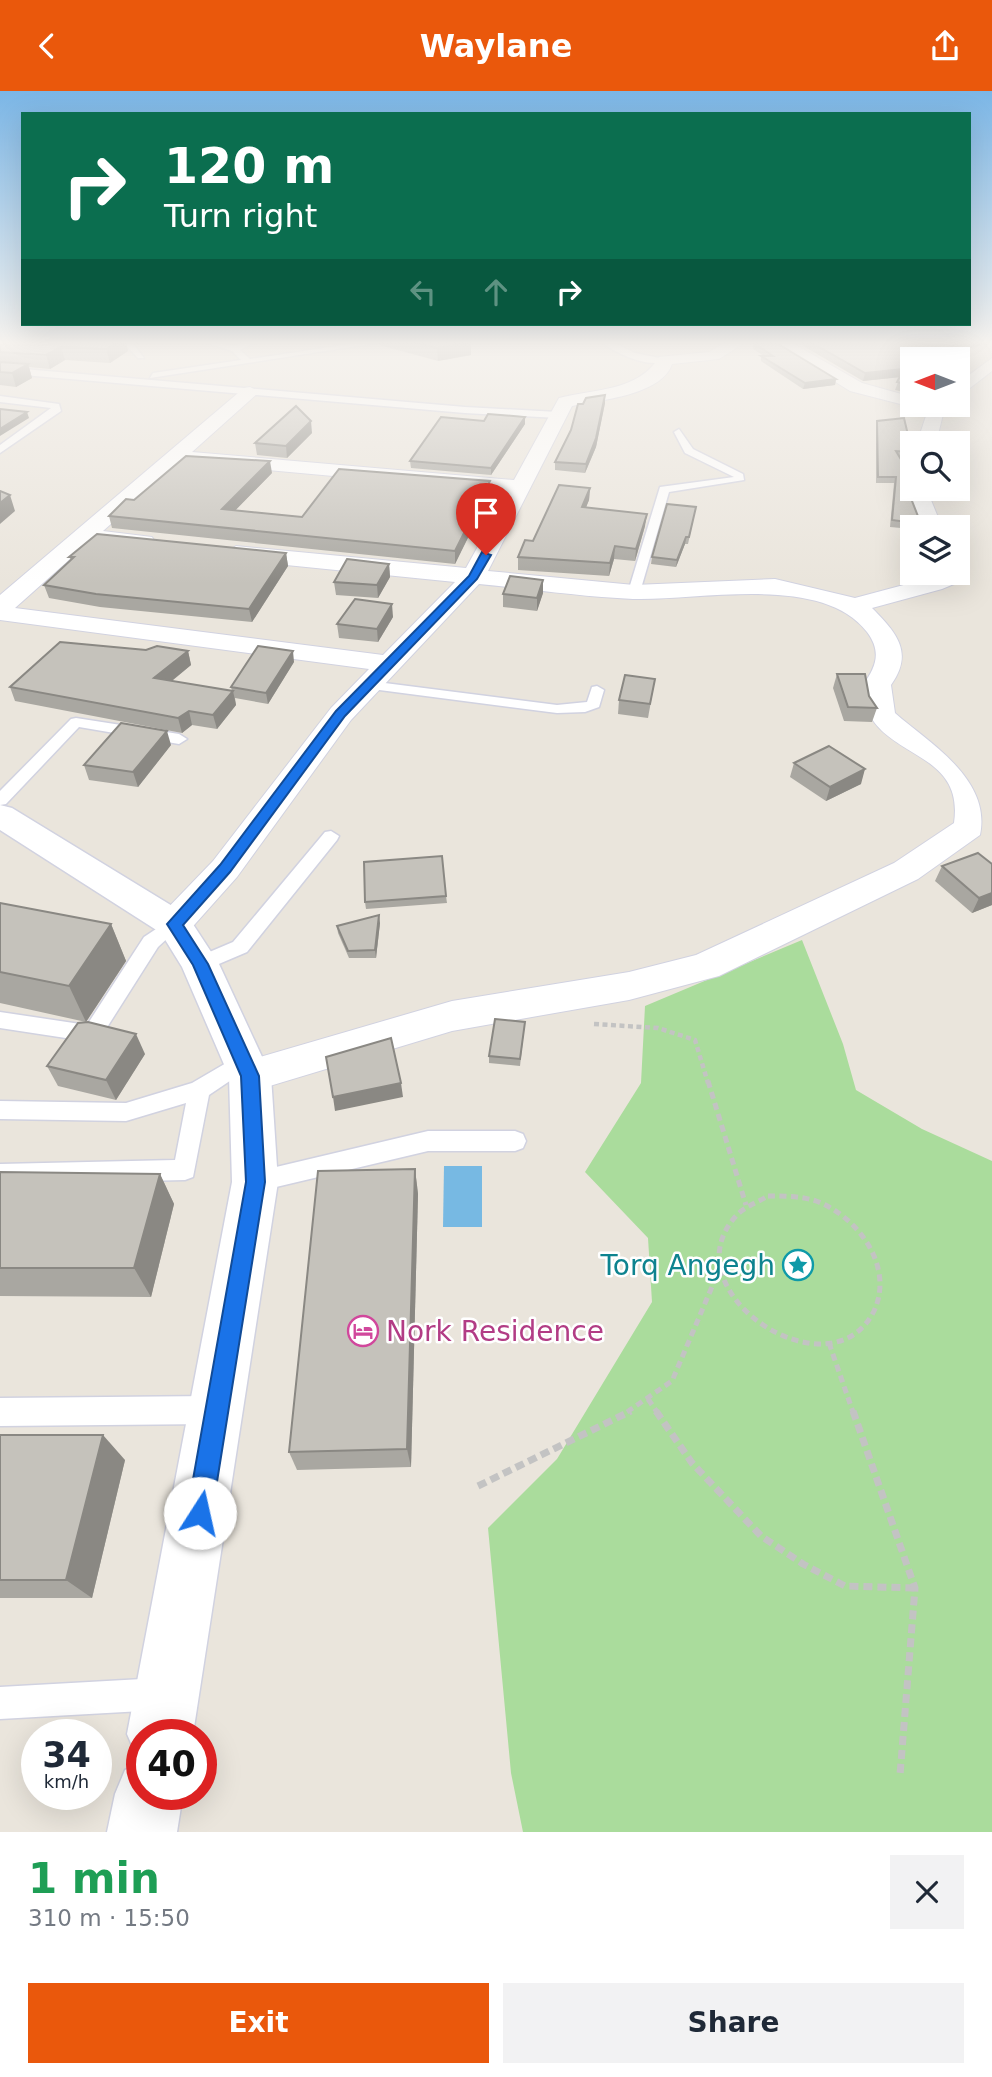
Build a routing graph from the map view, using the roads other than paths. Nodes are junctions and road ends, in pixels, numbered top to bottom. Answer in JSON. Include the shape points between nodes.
{"nodes":[{"id":1,"x":42,"y":421,"type":"edge"},
{"id":2,"x":215,"y":421,"type":"edge"},
{"id":3,"x":555,"y":421,"type":"edge"},
{"id":4,"x":679,"y":432,"type":"dead end"},
{"id":5,"x":0,"y":450,"type":"edge"},
{"id":6,"x":174,"y":456,"type":"junction"},
{"id":7,"x":523,"y":487,"type":"junction"},
{"id":8,"x":83,"y":535,"type":"junction"},
{"id":9,"x":163,"y":545,"type":"edge"},
{"id":10,"x":216,"y":551,"type":"edge"},
{"id":11,"x":473,"y":577,"type":"junction"},
{"id":12,"x":930,"y":585,"type":"edge"},
{"id":13,"x":634,"y":592,"type":"junction"},
{"id":14,"x":855,"y":605,"type":"junction"},
{"id":15,"x":0,"y":611,"type":"edge"},
{"id":16,"x":389,"y":664,"type":"junction"},
{"id":17,"x":369,"y":685,"type":"junction"},
{"id":18,"x":597,"y":690,"type":"dead end"},
{"id":19,"x":179,"y":739,"type":"dead end"},
{"id":20,"x":0,"y":800,"type":"edge"},
{"id":21,"x":0,"y":815,"type":"edge"},
{"id":22,"x":331,"y":836,"type":"dead end"},
{"id":23,"x":174,"y":924,"type":"junction"},
{"id":24,"x":200,"y":964,"type":"junction"},
{"id":25,"x":0,"y":1020,"type":"edge"},
{"id":26,"x":247,"y":1068,"type":"junction"},
{"id":27,"x":199,"y":1090,"type":"junction"},
{"id":28,"x":0,"y":1109,"type":"edge"},
{"id":29,"x":515,"y":1141,"type":"dead end"},
{"id":30,"x":0,"y":1174,"type":"edge"},
{"id":31,"x":256,"y":1182,"type":"junction"},
{"id":32,"x":218,"y":1410,"type":"junction"},
{"id":33,"x":0,"y":1412,"type":"edge"},
{"id":34,"x":0,"y":1703,"type":"edge"},
{"id":35,"x":163,"y":1714,"type":"edge"},
{"id":36,"x":146,"y":1810,"type":"edge"},
{"id":37,"x":142,"y":1832,"type":"edge"}],
"edges":[{"from":1,"to":5,"type":"lane"},
{"from":2,"to":6,"type":"street"},
{"from":3,"to":7,"type":"street"},
{"from":4,"to":13,"type":"lane","via":[[689,450],[739,475],[739,480],[664,489]]},
{"from":6,"to":7,"type":"street"},
{"from":6,"to":8,"type":"street"},
{"from":7,"to":11,"type":"street"},
{"from":8,"to":9,"type":"street"},
{"from":8,"to":15,"type":"street"},
{"from":10,"to":11,"type":"street"},
{"from":11,"to":13,"type":"street"},
{"from":11,"to":16,"type":"street"},
{"from":12,"to":14,"type":"street"},
{"from":13,"to":14,"type":"street","via":[[775,586]]},
{"from":14,"to":26,"type":"street","via":[[882,630],[890,650],[887,674],[877,685],[883,718],[944,758],[964,781],[974,808],[969,828],[906,871],[706,966],[629,986],[452,1016]]},
{"from":15,"to":16,"type":"street"},
{"from":16,"to":17,"type":"street"},
{"from":17,"to":18,"type":"lane","via":[[557,709],[594,704]]},
{"from":17,"to":23,"type":"street","via":[[341,714],[225,869]]},
{"from":19,"to":20,"type":"lane","via":[[76,722]]},
{"from":21,"to":23,"type":"street"},
{"from":22,"to":24,"type":"lane","via":[[240,947]]},
{"from":23,"to":24,"type":"street"},
{"from":23,"to":25,"type":"lane","via":[[151,942],[92,1034]]},
{"from":24,"to":26,"type":"street"},
{"from":26,"to":27,"type":"lane"},
{"from":26,"to":31,"type":"street"},
{"from":27,"to":28,"type":"lane","via":[[126,1112]]},
{"from":27,"to":30,"type":"lane","via":[[185,1170]]},
{"from":29,"to":31,"type":"lane","via":[[428,1141]]},
{"from":31,"to":32,"type":"street"},
{"from":32,"to":33,"type":"lane"},
{"from":32,"to":35,"type":"street"},
{"from":34,"to":35,"type":"lane"},
{"from":36,"to":37,"type":"street"}]}
